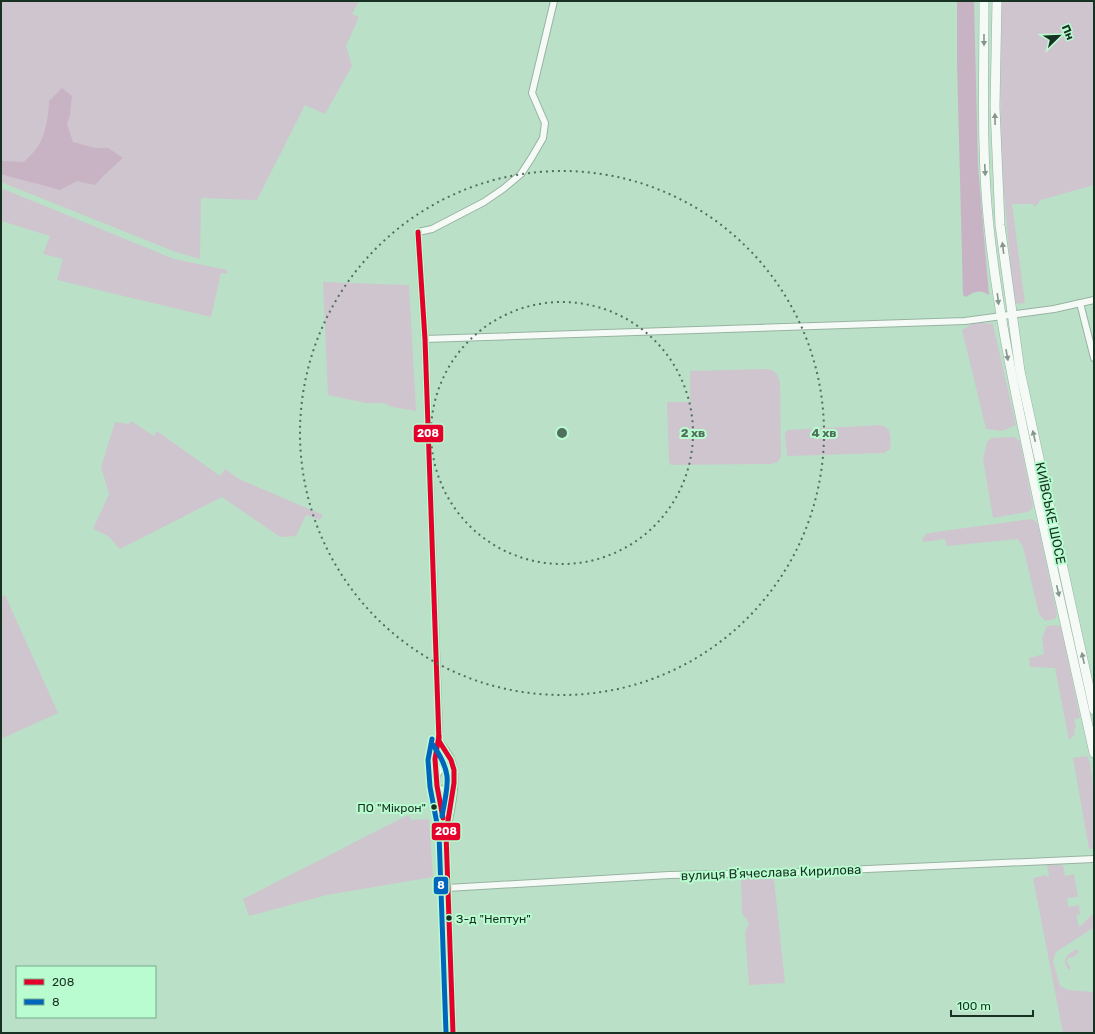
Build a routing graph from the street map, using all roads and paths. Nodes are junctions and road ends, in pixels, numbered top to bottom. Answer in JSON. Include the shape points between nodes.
{"nodes":[{"id":1,"x":554,"y":1,"type":"edge"},
{"id":2,"x":984,"y":1,"type":"edge"},
{"id":3,"x":997,"y":1,"type":"edge"},
{"id":4,"x":1094,"y":300,"type":"edge"},
{"id":5,"x":1080,"y":303,"type":"junction"},
{"id":6,"x":1011,"y":315,"type":"junction"},
{"id":7,"x":1000,"y":316,"type":"junction"},
{"id":8,"x":425,"y":339,"type":"junction"},
{"id":9,"x":1094,"y":358,"type":"edge"},
{"id":10,"x":1094,"y":710,"type":"edge"},
{"id":11,"x":439,"y":741,"type":"junction"},
{"id":12,"x":1094,"y":753,"type":"edge"},
{"id":13,"x":454,"y":774,"type":"junction"},
{"id":14,"x":437,"y":775,"type":"junction"},
{"id":15,"x":454,"y":783,"type":"junction"},
{"id":16,"x":437,"y":786,"type":"junction"},
{"id":17,"x":446,"y":833,"type":"junction"},
{"id":18,"x":1094,"y":860,"type":"edge"},
{"id":19,"x":447,"y":888,"type":"junction"},
{"id":20,"x":453,"y":1033,"type":"edge"}],
"edges":[{"from":1,"to":8,"type":"street","via":[[532,93],[545,123],[543,138],[532,157],[520,174],[484,202],[432,229],[418,232]]},
{"from":2,"to":7,"type":"main road","one_way":true,"via":[[985,166]]},
{"from":6,"to":3,"type":"main road","name":"КИЇВСЬКЕ ШОСЕ","one_way":true,"via":[[996,166]]},
{"from":4,"to":5,"type":"street"},
{"from":5,"to":6,"type":"street"},
{"from":5,"to":9,"type":"street"},
{"from":6,"to":7,"type":"street"},
{"from":10,"to":6,"type":"main road","name":"КИЇВСЬКЕ ШОСЕ","one_way":true,"via":[[1020,371]]},
{"from":7,"to":8,"type":"street","via":[[965,321],[896,324]]},
{"from":7,"to":12,"type":"main road","one_way":true,"via":[[1040,513]]},
{"from":8,"to":11,"type":"street"},
{"from":11,"to":13,"type":"street","via":[[451,760]]},
{"from":11,"to":14,"type":"street","via":[[435,759]]},
{"from":13,"to":14,"type":"street","via":[[447,767],[441,768]]},
{"from":13,"to":15,"type":"street"},
{"from":14,"to":16,"type":"street"},
{"from":15,"to":16,"type":"street","via":[[449,790]]},
{"from":15,"to":17,"type":"street"},
{"from":16,"to":17,"type":"street"},
{"from":17,"to":19,"type":"street"},
{"from":18,"to":19,"type":"street","name":"вулиця Вʼячеслава Кирилова","via":[[669,875]]},
{"from":19,"to":20,"type":"street"}]}
